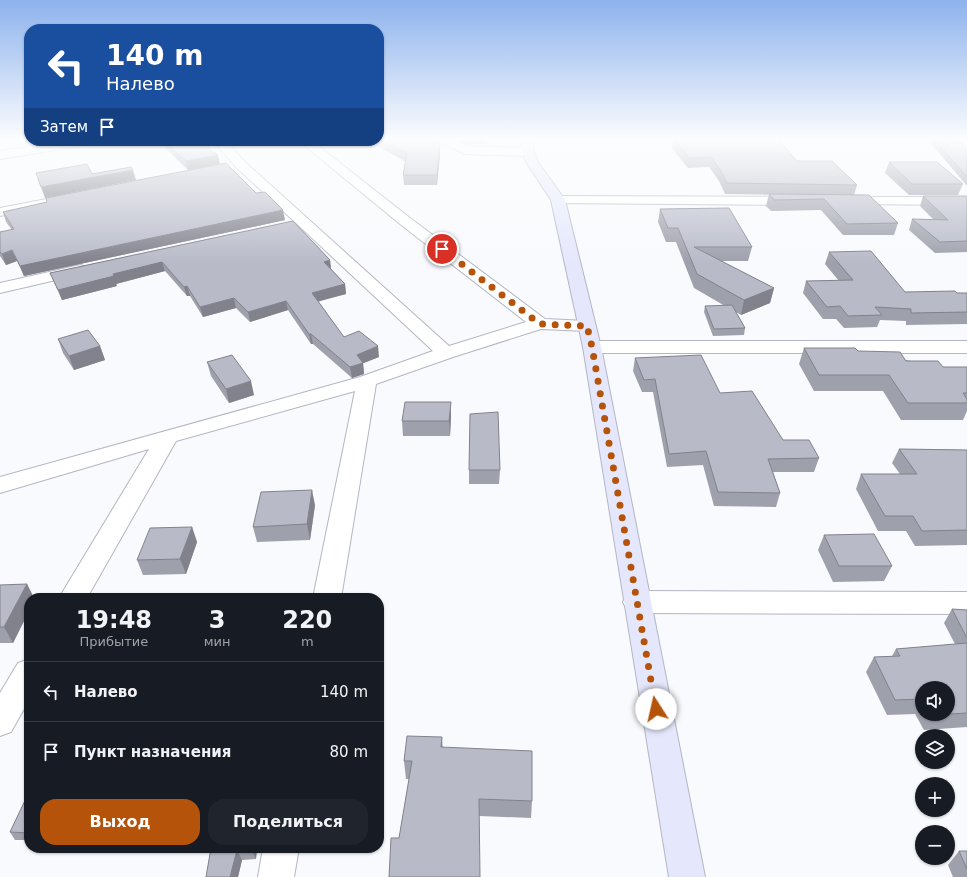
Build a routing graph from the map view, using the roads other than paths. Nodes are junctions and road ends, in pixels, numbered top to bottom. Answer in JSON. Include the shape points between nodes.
{"nodes":[{"id":1,"x":257,"y":181,"type":"edge"},
{"id":2,"x":355,"y":181,"type":"edge"},
{"id":3,"x":545,"y":181,"type":"edge"},
{"id":4,"x":70,"y":198,"type":"edge"},
{"id":5,"x":558,"y":200,"type":"junction"},
{"id":6,"x":810,"y":201,"type":"edge"},
{"id":7,"x":833,"y":201,"type":"edge"},
{"id":8,"x":967,"y":201,"type":"edge"},
{"id":9,"x":0,"y":212,"type":"edge"},
{"id":10,"x":302,"y":222,"type":"junction"},
{"id":11,"x":287,"y":225,"type":"edge"},
{"id":12,"x":93,"y":268,"type":"edge"},
{"id":13,"x":0,"y":288,"type":"edge"},
{"id":14,"x":540,"y":324,"type":"junction"},
{"id":15,"x":590,"y":336,"type":"junction"},
{"id":16,"x":967,"y":347,"type":"edge"},
{"id":17,"x":446,"y":353,"type":"junction"},
{"id":18,"x":367,"y":381,"type":"junction"},
{"id":19,"x":168,"y":436,"type":"junction"},
{"id":20,"x":0,"y":485,"type":"edge"},
{"id":21,"x":76,"y":593,"type":"edge"},
{"id":22,"x":328,"y":593,"type":"edge"},
{"id":23,"x":637,"y":602,"type":"junction"},
{"id":24,"x":967,"y":603,"type":"edge"},
{"id":25,"x":24,"y":681,"type":"edge"},
{"id":26,"x":0,"y":722,"type":"edge"},
{"id":27,"x":280,"y":853,"type":"edge"},
{"id":28,"x":276,"y":877,"type":"edge"},
{"id":29,"x":688,"y":877,"type":"edge"}],
"edges":[{"from":1,"to":10,"type":"street"},
{"from":2,"to":14,"type":"street"},
{"from":3,"to":5,"type":"street"},
{"from":4,"to":9,"type":"street"},
{"from":5,"to":6,"type":"street"},
{"from":5,"to":15,"type":"street"},
{"from":7,"to":8,"type":"street"},
{"from":10,"to":11,"type":"street"},
{"from":10,"to":17,"type":"street"},
{"from":12,"to":13,"type":"street"},
{"from":14,"to":15,"type":"street"},
{"from":14,"to":17,"type":"street"},
{"from":15,"to":16,"type":"street"},
{"from":15,"to":23,"type":"street"},
{"from":17,"to":18,"type":"street"},
{"from":18,"to":19,"type":"street"},
{"from":18,"to":22,"type":"street"},
{"from":19,"to":20,"type":"street"},
{"from":19,"to":21,"type":"street"},
{"from":23,"to":24,"type":"street"},
{"from":23,"to":29,"type":"street"},
{"from":25,"to":26,"type":"street"},
{"from":27,"to":28,"type":"street"}]}
